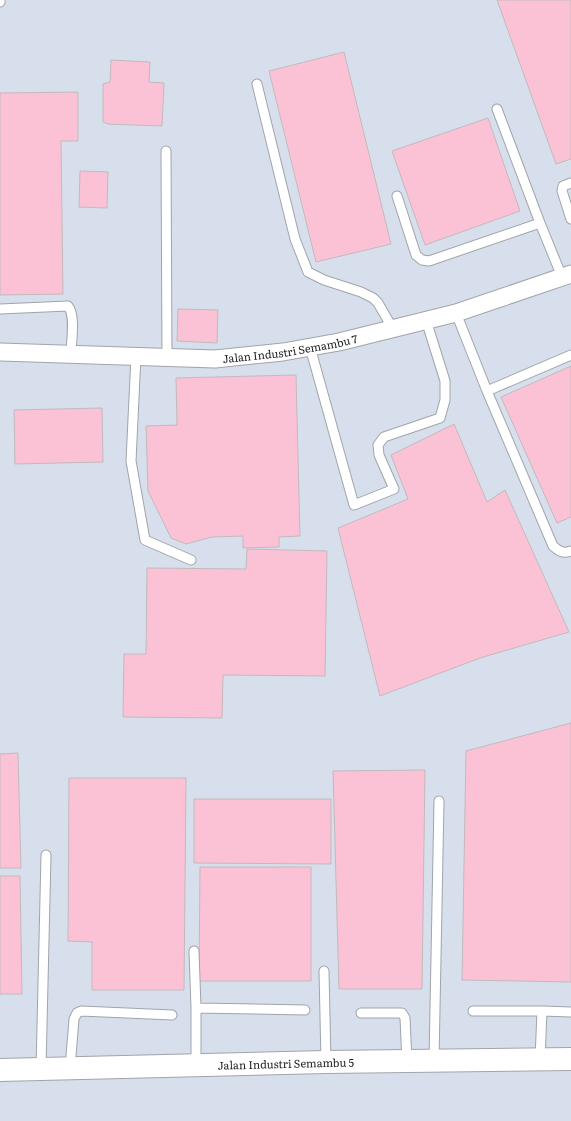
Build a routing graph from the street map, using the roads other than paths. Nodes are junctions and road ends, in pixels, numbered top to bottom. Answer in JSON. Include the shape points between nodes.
{"nodes":[{"id":1,"x":257,"y":84,"type":"dead end"},
{"id":2,"x":497,"y":109,"type":"dead end"},
{"id":3,"x":166,"y":151,"type":"dead end"},
{"id":4,"x":571,"y":183,"type":"edge"},
{"id":5,"x":397,"y":196,"type":"dead end"},
{"id":6,"x":571,"y":218,"type":"edge"},
{"id":7,"x":540,"y":223,"type":"junction"},
{"id":8,"x":566,"y":275,"type":"edge"},
{"id":9,"x":0,"y":309,"type":"edge"},
{"id":10,"x":456,"y":313,"type":"junction"},
{"id":11,"x":426,"y":320,"type":"junction"},
{"id":12,"x":393,"y":329,"type":"junction"},
{"id":13,"x":310,"y":347,"type":"junction"},
{"id":14,"x":0,"y":352,"type":"edge"},
{"id":15,"x":71,"y":354,"type":"junction"},
{"id":16,"x":571,"y":355,"type":"edge"},
{"id":17,"x":136,"y":356,"type":"junction"},
{"id":18,"x":167,"y":358,"type":"junction"},
{"id":19,"x":487,"y":391,"type":"junction"},
{"id":20,"x":571,"y":551,"type":"edge"},
{"id":21,"x":191,"y":560,"type":"dead end"},
{"id":22,"x":439,"y":800,"type":"dead end"},
{"id":23,"x":46,"y":855,"type":"dead end"},
{"id":24,"x":194,"y":951,"type":"dead end"},
{"id":25,"x":324,"y":971,"type":"dead end"},
{"id":26,"x":196,"y":1008,"type":"junction"},
{"id":27,"x":305,"y":1010,"type":"dead end"},
{"id":28,"x":473,"y":1011,"type":"dead end"},
{"id":29,"x":542,"y":1011,"type":"junction"},
{"id":30,"x":571,"y":1012,"type":"edge"},
{"id":31,"x":361,"y":1013,"type":"dead end"},
{"id":32,"x":172,"y":1015,"type":"dead end"},
{"id":33,"x":571,"y":1059,"type":"edge"},
{"id":34,"x":540,"y":1060,"type":"junction"},
{"id":35,"x":407,"y":1061,"type":"junction"},
{"id":36,"x":434,"y":1061,"type":"junction"},
{"id":37,"x":326,"y":1062,"type":"junction"},
{"id":38,"x":196,"y":1064,"type":"junction"},
{"id":39,"x":70,"y":1068,"type":"junction"},
{"id":40,"x":41,"y":1069,"type":"junction"},
{"id":41,"x":0,"y":1070,"type":"edge"}],
"edges":[{"from":1,"to":12,"type":"lane","via":[[295,240],[308,272],[373,298]]},
{"from":2,"to":7,"type":"lane"},
{"from":3,"to":18,"type":"lane"},
{"from":4,"to":6,"type":"lane","via":[[563,186],[562,191]]},
{"from":5,"to":7,"type":"lane","via":[[416,255],[422,260],[429,261]]},
{"from":7,"to":8,"type":"lane"},
{"from":8,"to":10,"type":"street","name":"Jalan Industri Semambu 7"},
{"from":9,"to":15,"type":"lane","via":[[68,306],[72,317]]},
{"from":10,"to":11,"type":"street","name":"Jalan Industri Semambu 7"},
{"from":10,"to":19,"type":"lane"},
{"from":11,"to":12,"type":"street","name":"Jalan Industri Semambu 7"},
{"from":11,"to":13,"type":"lane","via":[[445,381],[445,400],[440,418],[384,437],[378,445],[379,455],[394,489],[354,505]]},
{"from":12,"to":13,"type":"street","name":"Jalan Industri Semambu 7"},
{"from":13,"to":18,"type":"street","name":"Jalan Industri Semambu 7","via":[[215,359]]},
{"from":14,"to":15,"type":"street","name":"Jalan Industri Semambu 7"},
{"from":15,"to":17,"type":"street","name":"Jalan Industri Semambu 7"},
{"from":16,"to":19,"type":"lane"},
{"from":17,"to":18,"type":"street","name":"Jalan Industri Semambu 7"},
{"from":17,"to":21,"type":"lane","via":[[131,461],[145,540]]},
{"from":19,"to":20,"type":"lane","via":[[553,546],[566,553]]},
{"from":22,"to":36,"type":"lane"},
{"from":23,"to":40,"type":"lane"},
{"from":24,"to":26,"type":"lane"},
{"from":25,"to":37,"type":"lane"},
{"from":26,"to":27,"type":"lane"},
{"from":26,"to":38,"type":"lane"},
{"from":28,"to":29,"type":"lane"},
{"from":29,"to":30,"type":"lane"},
{"from":29,"to":34,"type":"lane"},
{"from":31,"to":35,"type":"lane","via":[[402,1013],[405,1018]]},
{"from":32,"to":39,"type":"lane","via":[[81,1011],[74,1019]]},
{"from":33,"to":34,"type":"street","name":"Jalan Industri Semambu 5"},
{"from":34,"to":36,"type":"street","name":"Jalan Industri Semambu 5"},
{"from":35,"to":36,"type":"street","name":"Jalan Industri Semambu 5"},
{"from":35,"to":37,"type":"street","name":"Jalan Industri Semambu 5"},
{"from":37,"to":38,"type":"street","name":"Jalan Industri Semambu 5"},
{"from":38,"to":39,"type":"street","name":"Jalan Industri Semambu 5"},
{"from":39,"to":40,"type":"street","name":"Jalan Industri Semambu 5"},
{"from":40,"to":41,"type":"street","name":"Jalan Industri Semambu 5"}]}
